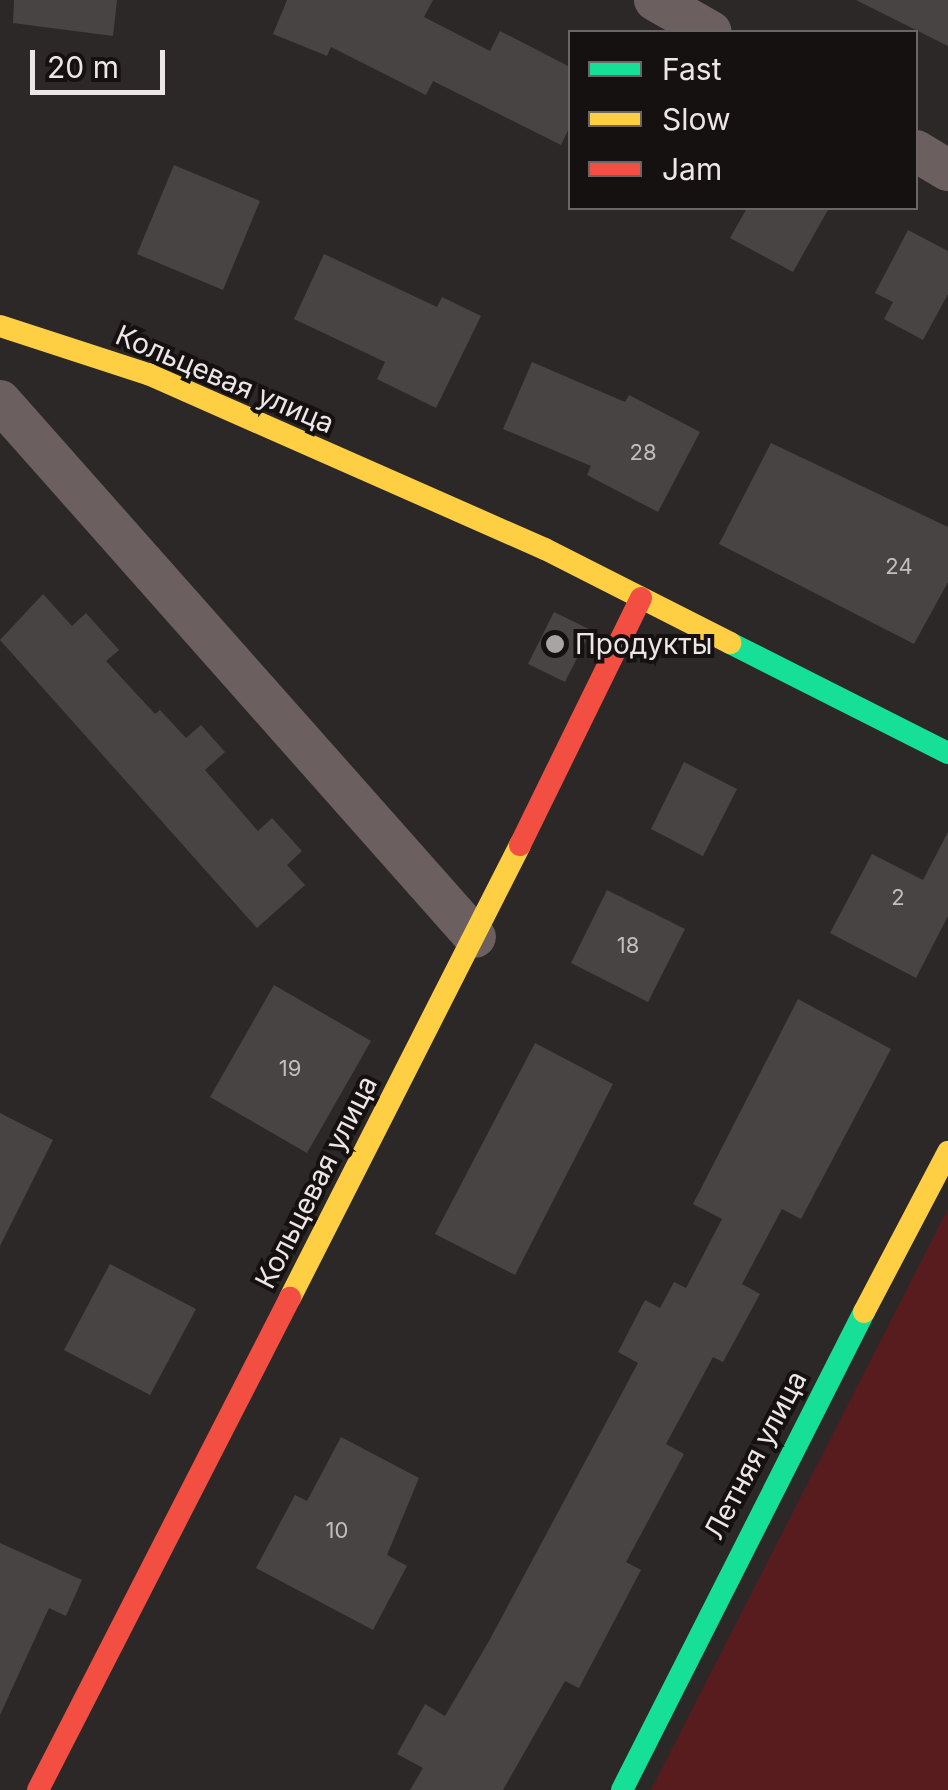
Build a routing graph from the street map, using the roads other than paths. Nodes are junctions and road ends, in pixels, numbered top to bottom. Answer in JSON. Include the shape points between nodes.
{"nodes":[{"id":1,"x":655,"y":0,"type":"edge"},
{"id":2,"x":708,"y":30,"type":"edge"},
{"id":3,"x":918,"y":152,"type":"edge"},
{"id":4,"x":948,"y":170,"type":"edge"},
{"id":5,"x":0,"y":326,"type":"edge"},
{"id":6,"x":0,"y":401,"type":"edge"},
{"id":7,"x":641,"y":598,"type":"junction"},
{"id":8,"x":948,"y":753,"type":"edge"},
{"id":9,"x":476,"y":937,"type":"junction"},
{"id":10,"x":948,"y":1152,"type":"edge"},
{"id":11,"x":38,"y":1790,"type":"edge"},
{"id":12,"x":622,"y":1790,"type":"edge"}],
"edges":[{"from":1,"to":2,"type":"street"},
{"from":3,"to":4,"type":"street"},
{"from":5,"to":7,"type":"street","name":"Кольцевая улица","via":[[148,374]]},
{"from":6,"to":9,"type":"street"},
{"from":7,"to":8,"type":"street","name":"Кольцевая улица"},
{"from":7,"to":9,"type":"street","name":"Кольцевая улица"},
{"from":9,"to":11,"type":"street","name":"Кольцевая улица"},
{"from":10,"to":12,"type":"street","name":"Летняя улица"}]}
